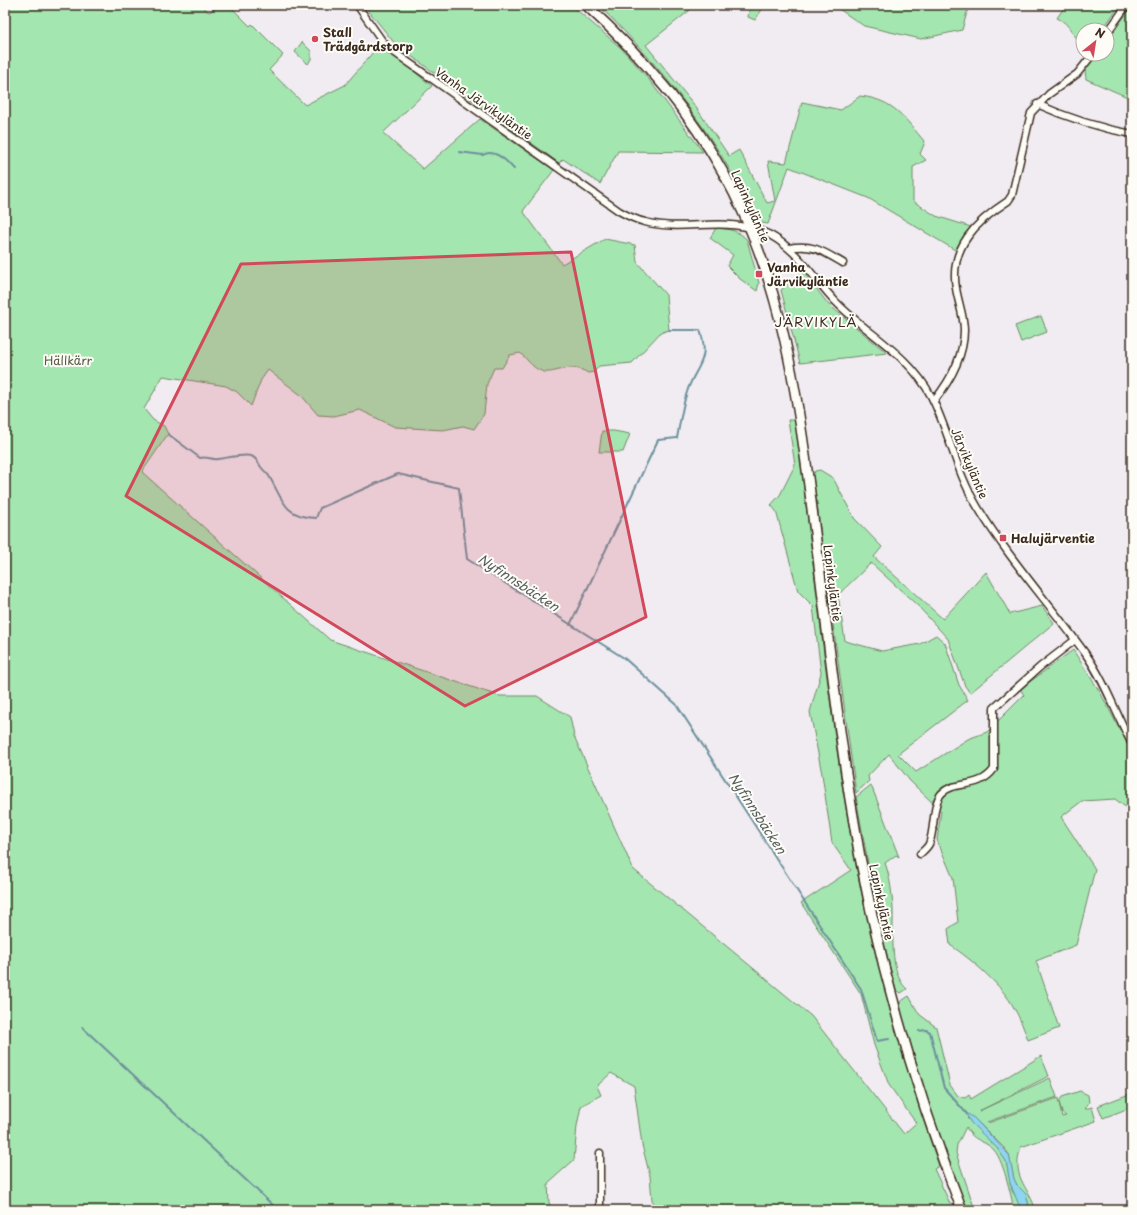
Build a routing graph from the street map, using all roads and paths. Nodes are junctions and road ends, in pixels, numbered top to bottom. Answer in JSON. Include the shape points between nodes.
{"nodes":[{"id":1,"x":358,"y":5,"type":"edge"},
{"id":2,"x":586,"y":5,"type":"edge"},
{"id":3,"x":1127,"y":5,"type":"edge"},
{"id":4,"x":1115,"y":22,"type":"edge"},
{"id":5,"x":1086,"y":62,"type":"edge"},
{"id":6,"x":1037,"y":104,"type":"junction"},
{"id":7,"x":1132,"y":134,"type":"edge"},
{"id":8,"x":750,"y":229,"type":"junction"},
{"id":9,"x":789,"y":248,"type":"junction"},
{"id":10,"x":843,"y":263,"type":"dead end"},
{"id":11,"x":934,"y":401,"type":"junction"},
{"id":12,"x":1075,"y":640,"type":"junction"},
{"id":13,"x":1132,"y":744,"type":"edge"},
{"id":14,"x":920,"y":854,"type":"dead end"},
{"id":15,"x":600,"y":1154,"type":"dead end"},
{"id":16,"x":600,"y":1210,"type":"edge"},
{"id":17,"x":962,"y":1210,"type":"edge"}],
"edges":[{"from":1,"to":8,"type":"street","name":"Vanha Järvikyläntie","via":[[391,50],[620,212],[646,223],[673,226],[726,225]]},
{"from":2,"to":8,"type":"main road","name":"Lapinkyläntie","via":[[632,49],[686,114],[725,176]]},
{"from":3,"to":4,"type":"street"},
{"from":5,"to":6,"type":"street","via":[[1076,74]]},
{"from":6,"to":7,"type":"street","via":[[1069,119]]},
{"from":6,"to":11,"type":"street","via":[[1028,122],[1012,195],[1008,201],[976,225],[958,254],[954,272],[964,328],[963,344],[948,380]]},
{"from":8,"to":9,"type":"street","name":"Järvikyläntie","via":[[769,235]]},
{"from":8,"to":17,"type":"main road","name":"Lapinkyläntie","via":[[772,291],[798,406],[850,800],[881,957],[916,1080]]},
{"from":9,"to":10,"type":"street","via":[[803,245],[814,248]]},
{"from":9,"to":11,"type":"street","name":"Järvikyläntie","via":[[836,302],[907,362],[920,377]]},
{"from":11,"to":12,"type":"street","name":"Järvikyläntie","via":[[976,505],[1019,568]]},
{"from":12,"to":13,"type":"street","name":"Järvikyläntie","via":[[1098,674]]},
{"from":12,"to":14,"type":"street","via":[[994,708],[994,769],[982,780],[942,792],[937,802],[934,827],[928,845]]},
{"from":15,"to":16,"type":"street"}]}
